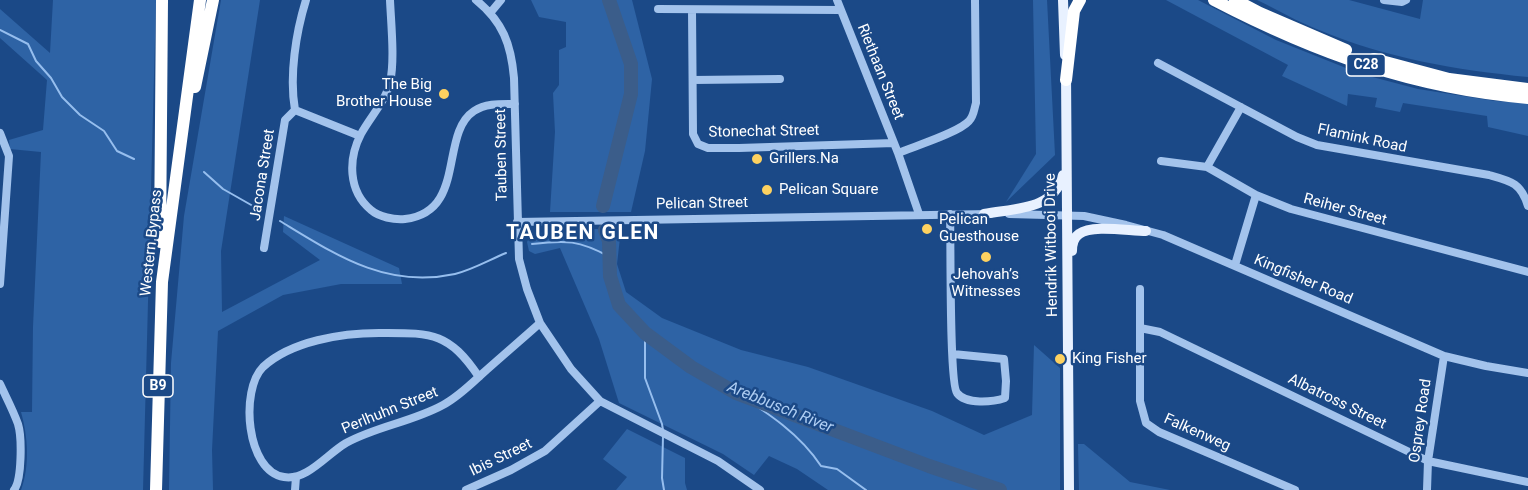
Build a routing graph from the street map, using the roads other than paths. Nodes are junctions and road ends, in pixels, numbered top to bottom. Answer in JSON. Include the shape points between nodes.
{"nodes":[{"id":1,"x":162,"y":0,"type":"edge"},
{"id":2,"x":200,"y":0,"type":"edge"},
{"id":3,"x":213,"y":0,"type":"edge"},
{"id":4,"x":306,"y":0,"type":"edge"},
{"id":5,"x":390,"y":0,"type":"edge"},
{"id":6,"x":476,"y":0,"type":"edge"},
{"id":7,"x":501,"y":0,"type":"edge"},
{"id":8,"x":837,"y":0,"type":"edge"},
{"id":9,"x":975,"y":0,"type":"edge"},
{"id":10,"x":1063,"y":0,"type":"edge"},
{"id":11,"x":1080,"y":0,"type":"edge"},
{"id":12,"x":1214,"y":0,"type":"edge"},
{"id":13,"x":1235,"y":0,"type":"edge"},
{"id":14,"x":1384,"y":0,"type":"edge"},
{"id":15,"x":1406,"y":0,"type":"edge"},
{"id":16,"x":658,"y":9,"type":"dead end"},
{"id":17,"x":692,"y":10,"type":"junction"},
{"id":18,"x":840,"y":10,"type":"junction"},
{"id":19,"x":491,"y":12,"type":"junction"},
{"id":20,"x":1158,"y":63,"type":"dead end"},
{"id":21,"x":780,"y":79,"type":"dead end"},
{"id":22,"x":693,"y":80,"type":"junction"},
{"id":23,"x":1066,"y":80,"type":"junction"},
{"id":24,"x":1528,"y":89,"type":"edge"},
{"id":25,"x":1528,"y":98,"type":"edge"},
{"id":26,"x":514,"y":104,"type":"junction"},
{"id":27,"x":1241,"y":107,"type":"junction"},
{"id":28,"x":295,"y":110,"type":"junction"},
{"id":29,"x":0,"y":133,"type":"edge"},
{"id":30,"x":360,"y":136,"type":"junction"},
{"id":31,"x":894,"y":143,"type":"junction"},
{"id":32,"x":898,"y":153,"type":"junction"},
{"id":33,"x":1065,"y":160,"type":"junction"},
{"id":34,"x":1161,"y":161,"type":"dead end"},
{"id":35,"x":1207,"y":167,"type":"junction"},
{"id":36,"x":172,"y":192,"type":"junction"},
{"id":37,"x":1256,"y":195,"type":"junction"},
{"id":38,"x":1528,"y":206,"type":"edge"},
{"id":39,"x":984,"y":213,"type":"junction"},
{"id":40,"x":919,"y":214,"type":"junction"},
{"id":41,"x":950,"y":214,"type":"junction"},
{"id":42,"x":1067,"y":215,"type":"junction"},
{"id":43,"x":517,"y":222,"type":"junction"},
{"id":44,"x":1146,"y":231,"type":"junction"},
{"id":45,"x":264,"y":248,"type":"dead end"},
{"id":46,"x":1235,"y":265,"type":"junction"},
{"id":47,"x":1528,"y":272,"type":"edge"},
{"id":48,"x":162,"y":282,"type":"junction"},
{"id":49,"x":0,"y":284,"type":"edge"},
{"id":50,"x":1068,"y":289,"type":"junction"},
{"id":51,"x":1140,"y":290,"type":"dead end"},
{"id":52,"x":540,"y":323,"type":"junction"},
{"id":53,"x":1140,"y":328,"type":"junction"},
{"id":54,"x":953,"y":354,"type":"junction"},
{"id":55,"x":1444,"y":356,"type":"junction"},
{"id":56,"x":1528,"y":373,"type":"edge"},
{"id":57,"x":479,"y":377,"type":"junction"},
{"id":58,"x":0,"y":384,"type":"edge"},
{"id":59,"x":600,"y":401,"type":"junction"},
{"id":60,"x":1428,"y":461,"type":"junction"},
{"id":61,"x":296,"y":477,"type":"junction"},
{"id":62,"x":1528,"y":482,"type":"edge"},
{"id":63,"x":1069,"y":487,"type":"edge"},
{"id":64,"x":14,"y":490,"type":"edge"},
{"id":65,"x":156,"y":490,"type":"edge"},
{"id":66,"x":295,"y":490,"type":"edge"},
{"id":67,"x":466,"y":490,"type":"edge"},
{"id":68,"x":760,"y":490,"type":"edge"},
{"id":69,"x":1295,"y":490,"type":"edge"},
{"id":70,"x":1427,"y":490,"type":"edge"}],
"edges":[{"from":1,"to":48,"type":"highway"},
{"from":2,"to":36,"type":"highway","name":"Western Bypass","number":"B9"},
{"from":3,"to":36,"type":"highway"},
{"from":4,"to":28,"type":"street","via":[[292,80]]},
{"from":5,"to":30,"type":"street","via":[[391,79]]},
{"from":6,"to":19,"type":"street","name":"Tauben Street"},
{"from":7,"to":19,"type":"street"},
{"from":8,"to":18,"type":"street","name":"Riethaan Street"},
{"from":9,"to":32,"type":"street","via":[[974,114],[960,128]]},
{"from":10,"to":23,"type":"main road","name":"Hendrik Witbooi Drive"},
{"from":11,"to":23,"type":"highway","via":[[1074,11]]},
{"from":12,"to":25,"type":"highway","number":"C28","via":[[1326,51],[1392,74],[1461,90]]},
{"from":13,"to":24,"type":"highway","number":"C28","via":[[1333,45],[1387,64],[1449,79]]},
{"from":14,"to":15,"type":"street"},
{"from":16,"to":17,"type":"street"},
{"from":17,"to":18,"type":"street"},
{"from":17,"to":22,"type":"street","name":"Stonechat Street"},
{"from":18,"to":31,"type":"street","name":"Riethaan Street"},
{"from":19,"to":26,"type":"street","name":"Tauben Street","via":[[512,56]]},
{"from":20,"to":27,"type":"street","name":"Flamink Road"},
{"from":21,"to":22,"type":"street"},
{"from":22,"to":31,"type":"street","name":"Stonechat Street","via":[[693,134],[702,147]]},
{"from":23,"to":33,"type":"main road","name":"Hendrik Witbooi Drive"},
{"from":26,"to":30,"type":"street","via":[[487,106],[467,118],[460,130],[443,194],[430,209],[411,218],[386,217],[362,201],[352,172]]},
{"from":26,"to":43,"type":"street","name":"Tauben Street"},
{"from":27,"to":35,"type":"street"},
{"from":27,"to":38,"type":"street","name":"Flamink Road","via":[[1317,145],[1505,179],[1521,189]]},
{"from":28,"to":30,"type":"street"},
{"from":28,"to":45,"type":"street","name":"Jacona Street","via":[[285,120]]},
{"from":29,"to":49,"type":"street","via":[[9,156]]},
{"from":31,"to":32,"type":"street","name":"Riethaan Street"},
{"from":32,"to":40,"type":"street","name":"Riethaan Street"},
{"from":33,"to":39,"type":"main road","via":[[1060,186],[1048,200]]},
{"from":33,"to":42,"type":"main road","name":"Hendrik Witbooi Drive"},
{"from":34,"to":35,"type":"street","name":"Reiher Street"},
{"from":35,"to":37,"type":"street","name":"Reiher Street"},
{"from":36,"to":48,"type":"highway","name":"Western Bypass","number":"B9"},
{"from":37,"to":46,"type":"street"},
{"from":37,"to":47,"type":"street","name":"Reiher Street","via":[[1310,215]]},
{"from":39,"to":41,"type":"street","name":"Pelican Street"},
{"from":39,"to":42,"type":"street","name":"Pelican Street"},
{"from":40,"to":41,"type":"street","name":"Pelican Street"},
{"from":40,"to":43,"type":"street","name":"Pelican Street"},
{"from":41,"to":54,"type":"street"},
{"from":42,"to":44,"type":"street","name":"Kingfisher Road"},
{"from":42,"to":50,"type":"main road","name":"Hendrik Witbooi Drive"},
{"from":43,"to":52,"type":"street","name":"Tauben Street","via":[[519,259]]},
{"from":44,"to":46,"type":"street","name":"Kingfisher Road","via":[[1182,241]]},
{"from":44,"to":50,"type":"main road","via":[[1093,230],[1079,234],[1072,248]]},
{"from":46,"to":55,"type":"street","name":"Kingfisher Road"},
{"from":48,"to":65,"type":"highway","name":"Western Bypass","number":"B9"},
{"from":50,"to":63,"type":"main road","name":"Hendrik Witbooi Drive"},
{"from":51,"to":53,"type":"street","name":"Falkenweg"},
{"from":52,"to":57,"type":"street","name":"Perlhuhn Street"},
{"from":52,"to":59,"type":"street","name":"Tauben Street","via":[[571,369]]},
{"from":53,"to":60,"type":"street","name":"Albatross Street","via":[[1160,332]]},
{"from":53,"to":69,"type":"street","name":"Falkenweg","via":[[1140,401],[1146,423]]},
{"from":54,"to":54,"type":"street","via":[[1004,359],[1005,398],[977,401],[961,397],[953,387]]},
{"from":55,"to":56,"type":"street","name":"Kingfisher Road"},
{"from":55,"to":60,"type":"street","name":"Osprey Road"},
{"from":57,"to":61,"type":"street","name":"Perlhuhn Street","via":[[444,405],[357,438]]},
{"from":57,"to":61,"type":"street","via":[[453,345],[432,335],[338,336],[284,353],[256,377],[251,427],[253,444],[269,471]]},
{"from":58,"to":64,"type":"street","via":[[18,425],[19,473]]},
{"from":59,"to":67,"type":"street","name":"Ibis Street","via":[[545,451]]},
{"from":59,"to":68,"type":"street","name":"Tauben Street","via":[[718,461]]},
{"from":60,"to":62,"type":"street","name":"Albatross Street"},
{"from":60,"to":70,"type":"street","name":"Osprey Road"},
{"from":61,"to":66,"type":"street"}]}
